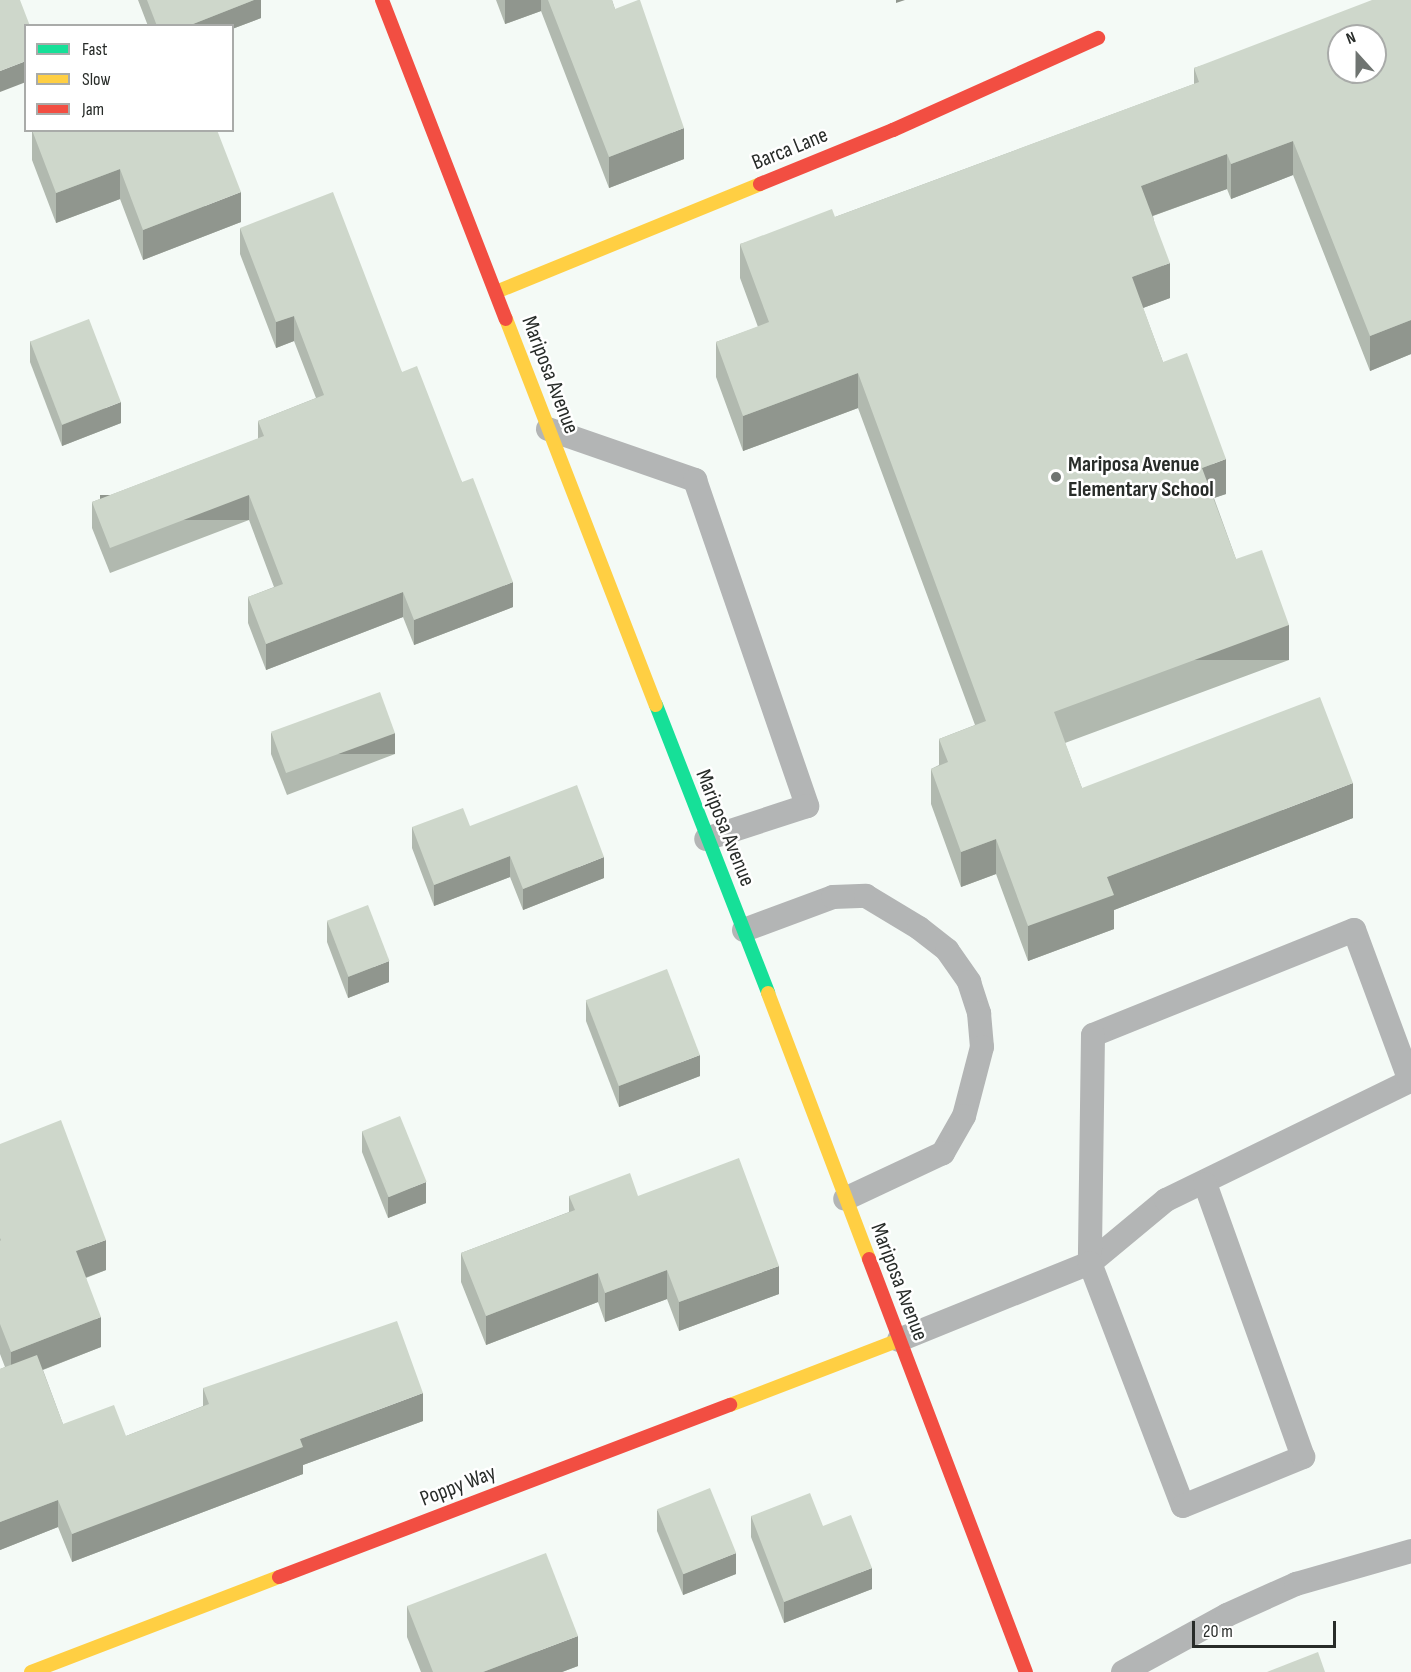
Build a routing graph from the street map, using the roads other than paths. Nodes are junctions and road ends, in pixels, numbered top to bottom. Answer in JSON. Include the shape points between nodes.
{"nodes":[{"id":1,"x":382,"y":0,"type":"edge"},
{"id":2,"x":1098,"y":38,"type":"dead end"},
{"id":3,"x":496,"y":292,"type":"junction"},
{"id":4,"x":548,"y":429,"type":"junction"},
{"id":5,"x":706,"y":839,"type":"junction"},
{"id":6,"x":744,"y":930,"type":"junction"},
{"id":7,"x":1204,"y":1184,"type":"junction"},
{"id":8,"x":845,"y":1198,"type":"junction"},
{"id":9,"x":1090,"y":1263,"type":"junction"},
{"id":10,"x":900,"y":1340,"type":"junction"},
{"id":11,"x":1411,"y":1551,"type":"edge"},
{"id":12,"x":31,"y":1672,"type":"edge"},
{"id":13,"x":1026,"y":1672,"type":"edge"},
{"id":14,"x":1123,"y":1672,"type":"edge"}],
"edges":[{"from":1,"to":3,"type":"street","name":"Mariposa Avenue"},
{"from":2,"to":3,"type":"street","name":"Barca Lane","via":[[893,130]]},
{"from":3,"to":4,"type":"street","name":"Mariposa Avenue"},
{"from":4,"to":5,"type":"street","name":"Mariposa Avenue"},
{"from":4,"to":5,"type":"lane","via":[[694,480],[807,806]]},
{"from":5,"to":6,"type":"street","name":"Mariposa Avenue"},
{"from":6,"to":8,"type":"street","name":"Mariposa Avenue"},
{"from":6,"to":8,"type":"lane","via":[[833,897],[866,896],[947,950],[969,982],[979,1013],[982,1047],[964,1116],[943,1153]]},
{"from":7,"to":9,"type":"lane","via":[[1166,1200]]},
{"from":7,"to":9,"type":"lane","via":[[1303,1457],[1183,1506]]},
{"from":7,"to":9,"type":"lane","via":[[1410,1081],[1354,930],[1093,1035]]},
{"from":8,"to":10,"type":"street","name":"Mariposa Avenue"},
{"from":9,"to":10,"type":"lane"},
{"from":10,"to":12,"type":"street","name":"Poppy Way"},
{"from":10,"to":13,"type":"street","name":"Mariposa Avenue"},
{"from":11,"to":14,"type":"lane","via":[[1296,1584],[1227,1615]]}]}
